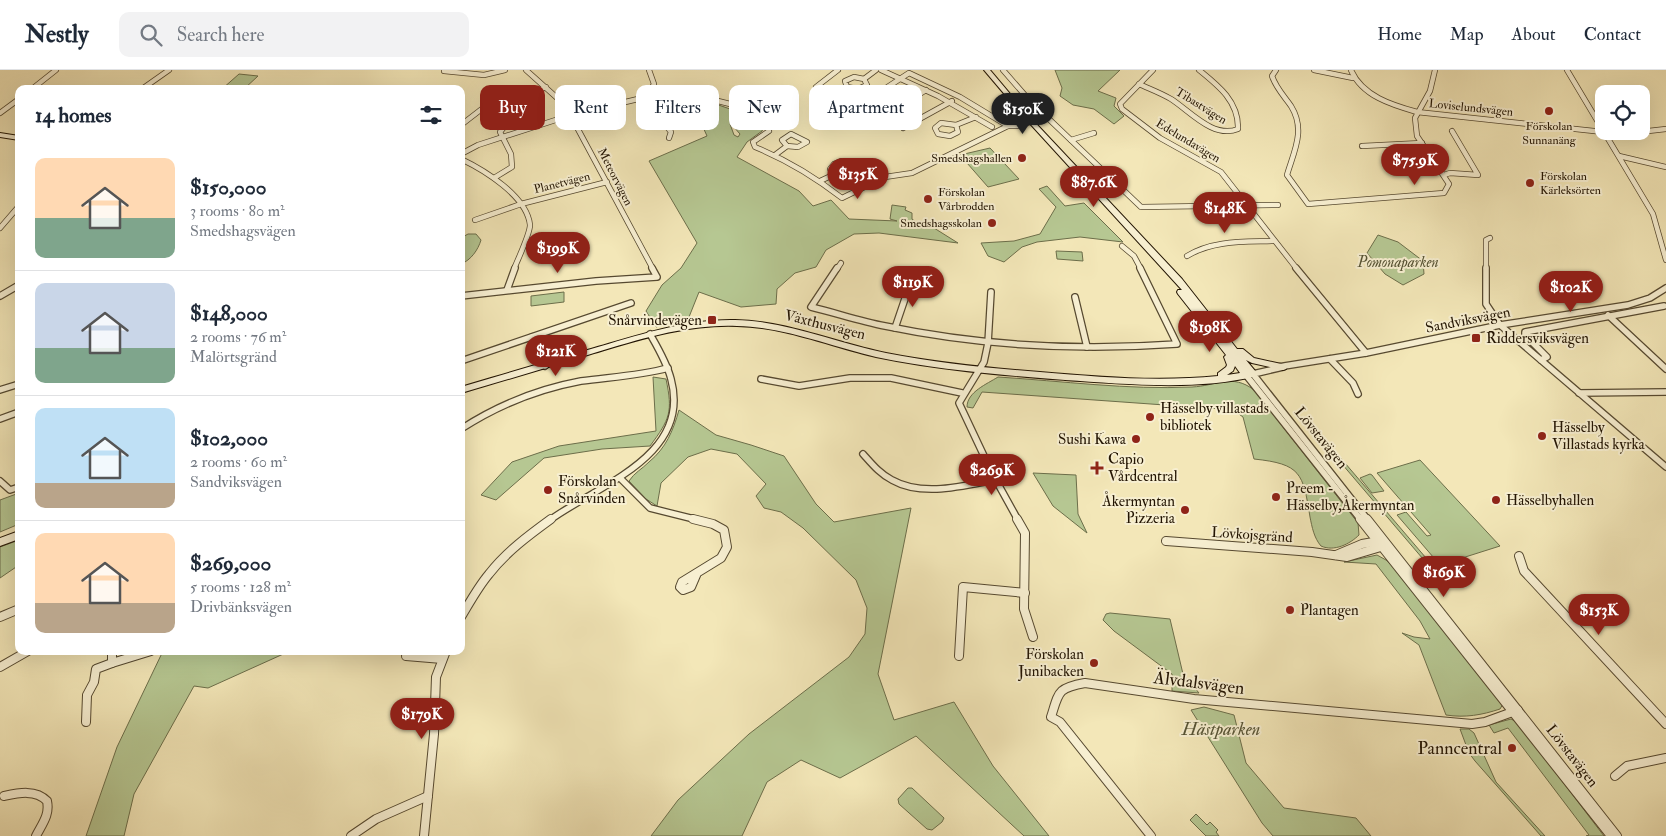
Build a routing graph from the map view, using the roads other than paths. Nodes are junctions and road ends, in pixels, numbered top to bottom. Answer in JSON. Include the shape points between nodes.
{"nodes":[{"id":1,"x":56,"y":70,"type":"edge"},
{"id":2,"x":168,"y":70,"type":"edge"},
{"id":3,"x":505,"y":70,"type":"edge"},
{"id":4,"x":526,"y":70,"type":"edge"},
{"id":5,"x":649,"y":70,"type":"edge"},
{"id":6,"x":838,"y":70,"type":"edge"},
{"id":7,"x":876,"y":70,"type":"edge"},
{"id":8,"x":881,"y":70,"type":"edge"},
{"id":9,"x":983,"y":70,"type":"edge"},
{"id":10,"x":987,"y":70,"type":"edge"},
{"id":11,"x":1003,"y":70,"type":"edge"},
{"id":12,"x":1153,"y":70,"type":"edge"},
{"id":13,"x":1199,"y":70,"type":"edge"},
{"id":14,"x":1276,"y":70,"type":"edge"},
{"id":15,"x":1314,"y":70,"type":"edge"},
{"id":16,"x":1350,"y":70,"type":"edge"},
{"id":17,"x":1435,"y":70,"type":"edge"},
{"id":18,"x":1566,"y":70,"type":"edge"},
{"id":19,"x":444,"y":72,"type":"dead end"},
{"id":20,"x":901,"y":78,"type":"junction"},
{"id":21,"x":1352,"y":78,"type":"junction"},
{"id":22,"x":864,"y":79,"type":"junction"},
{"id":23,"x":1139,"y":84,"type":"junction"},
{"id":24,"x":37,"y":85,"type":"edge"},
{"id":25,"x":147,"y":85,"type":"edge"},
{"id":26,"x":654,"y":85,"type":"edge"},
{"id":27,"x":819,"y":85,"type":"edge"},
{"id":28,"x":890,"y":85,"type":"edge"},
{"id":29,"x":546,"y":87,"type":"junction"},
{"id":30,"x":926,"y":90,"type":"junction"},
{"id":31,"x":922,"y":92,"type":"edge"},
{"id":32,"x":555,"y":95,"type":"edge"},
{"id":33,"x":960,"y":97,"type":"junction"},
{"id":34,"x":910,"y":100,"type":"joint"},
{"id":35,"x":15,"y":102,"type":"edge"},
{"id":36,"x":949,"y":102,"type":"junction"},
{"id":37,"x":480,"y":110,"type":"edge"},
{"id":38,"x":1417,"y":112,"type":"junction"},
{"id":39,"x":0,"y":113,"type":"edge"},
{"id":40,"x":976,"y":116,"type":"junction"},
{"id":41,"x":1595,"y":116,"type":"edge"},
{"id":42,"x":922,"y":117,"type":"edge"},
{"id":43,"x":555,"y":120,"type":"edge"},
{"id":44,"x":465,"y":122,"type":"edge"},
{"id":45,"x":1027,"y":122,"type":"junction"},
{"id":46,"x":956,"y":125,"type":"junction"},
{"id":47,"x":1008,"y":126,"type":"junction"},
{"id":48,"x":992,"y":127,"type":"dead end"},
{"id":49,"x":1666,"y":129,"type":"edge"},
{"id":50,"x":579,"y":130,"type":"edge"},
{"id":51,"x":671,"y":130,"type":"edge"},
{"id":52,"x":769,"y":130,"type":"dead end"},
{"id":53,"x":1452,"y":131,"type":"dead end"},
{"id":54,"x":1595,"y":131,"type":"edge"},
{"id":55,"x":1650,"y":131,"type":"edge"},
{"id":56,"x":1094,"y":133,"type":"dead end"},
{"id":57,"x":0,"y":135,"type":"edge"},
{"id":58,"x":15,"y":137,"type":"edge"},
{"id":59,"x":502,"y":138,"type":"junction"},
{"id":60,"x":669,"y":138,"type":"dead end"},
{"id":61,"x":1071,"y":140,"type":"junction"},
{"id":62,"x":1609,"y":140,"type":"edge"},
{"id":63,"x":1422,"y":144,"type":"junction"},
{"id":64,"x":787,"y":146,"type":"junction"},
{"id":65,"x":1362,"y":146,"type":"dead end"},
{"id":66,"x":465,"y":152,"type":"edge"},
{"id":67,"x":775,"y":155,"type":"junction"},
{"id":68,"x":1619,"y":156,"type":"junction"},
{"id":69,"x":465,"y":161,"type":"edge"},
{"id":70,"x":1666,"y":167,"type":"edge"},
{"id":71,"x":833,"y":175,"type":"junction"},
{"id":72,"x":1444,"y":175,"type":"junction"},
{"id":73,"x":494,"y":178,"type":"junction"},
{"id":74,"x":820,"y":181,"type":"junction"},
{"id":75,"x":607,"y":182,"type":"junction"},
{"id":76,"x":522,"y":204,"type":"junction"},
{"id":77,"x":1278,"y":205,"type":"dead end"},
{"id":78,"x":1248,"y":206,"type":"junction"},
{"id":79,"x":15,"y":211,"type":"edge"},
{"id":80,"x":475,"y":220,"type":"dead end"},
{"id":81,"x":0,"y":228,"type":"edge"},
{"id":82,"x":1490,"y":238,"type":"dead end"},
{"id":83,"x":1273,"y":241,"type":"junction"},
{"id":84,"x":1122,"y":246,"type":"dead end"},
{"id":85,"x":1187,"y":256,"type":"dead end"},
{"id":86,"x":1666,"y":258,"type":"edge"},
{"id":87,"x":841,"y":263,"type":"dead end"},
{"id":88,"x":912,"y":281,"type":"dead end"},
{"id":89,"x":15,"y":287,"type":"edge"},
{"id":90,"x":1666,"y":288,"type":"edge"},
{"id":91,"x":508,"y":290,"type":"junction"},
{"id":92,"x":991,"y":292,"type":"dead end"},
{"id":93,"x":465,"y":295,"type":"edge"},
{"id":94,"x":0,"y":296,"type":"edge"},
{"id":95,"x":1075,"y":297,"type":"dead end"},
{"id":96,"x":631,"y":303,"type":"dead end"},
{"id":97,"x":1664,"y":306,"type":"dead end"},
{"id":98,"x":1602,"y":310,"type":"junction"},
{"id":99,"x":1610,"y":317,"type":"junction"},
{"id":100,"x":1500,"y":326,"type":"junction"},
{"id":101,"x":895,"y":328,"type":"junction"},
{"id":102,"x":650,"y":334,"type":"junction"},
{"id":103,"x":532,"y":337,"type":"junction"},
{"id":104,"x":1216,"y":338,"type":"junction"},
{"id":105,"x":1228,"y":341,"type":"junction"},
{"id":106,"x":987,"y":343,"type":"junction"},
{"id":107,"x":1087,"y":347,"type":"junction"},
{"id":108,"x":1366,"y":353,"type":"junction"},
{"id":109,"x":1330,"y":359,"type":"junction"},
{"id":110,"x":465,"y":360,"type":"edge"},
{"id":111,"x":1541,"y":360,"type":"junction"},
{"id":112,"x":545,"y":366,"type":"junction"},
{"id":113,"x":1283,"y":367,"type":"junction"},
{"id":114,"x":668,"y":368,"type":"junction"},
{"id":115,"x":1666,"y":368,"type":"edge"},
{"id":116,"x":980,"y":370,"type":"junction"},
{"id":117,"x":1248,"y":372,"type":"junction"},
{"id":118,"x":1221,"y":375,"type":"junction"},
{"id":119,"x":762,"y":379,"type":"dead end"},
{"id":120,"x":1188,"y":382,"type":"junction"},
{"id":121,"x":15,"y":385,"type":"edge"},
{"id":122,"x":465,"y":389,"type":"edge"},
{"id":123,"x":0,"y":390,"type":"edge"},
{"id":124,"x":1666,"y":392,"type":"edge"},
{"id":125,"x":962,"y":393,"type":"junction"},
{"id":126,"x":1579,"y":393,"type":"junction"},
{"id":127,"x":1358,"y":394,"type":"dead end"},
{"id":128,"x":15,"y":413,"type":"edge"},
{"id":129,"x":0,"y":419,"type":"edge"},
{"id":130,"x":465,"y":427,"type":"edge"},
{"id":131,"x":863,"y":454,"type":"dead end"},
{"id":132,"x":1666,"y":467,"type":"edge"},
{"id":133,"x":620,"y":478,"type":"junction"},
{"id":134,"x":995,"y":480,"type":"junction"},
{"id":135,"x":0,"y":481,"type":"edge"},
{"id":136,"x":15,"y":488,"type":"edge"},
{"id":137,"x":15,"y":536,"type":"edge"},
{"id":138,"x":1166,"y":540,"type":"dead end"},
{"id":139,"x":1376,"y":540,"type":"junction"},
{"id":140,"x":0,"y":542,"type":"edge"},
{"id":141,"x":1384,"y":545,"type":"junction"},
{"id":142,"x":1336,"y":555,"type":"junction"},
{"id":143,"x":1519,"y":556,"type":"dead end"},
{"id":144,"x":697,"y":573,"type":"dead end"},
{"id":145,"x":1025,"y":593,"type":"junction"},
{"id":146,"x":15,"y":611,"type":"edge"},
{"id":147,"x":465,"y":611,"type":"edge"},
{"id":148,"x":0,"y":617,"type":"edge"},
{"id":149,"x":1033,"y":637,"type":"dead end"},
{"id":150,"x":20,"y":655,"type":"edge"},
{"id":151,"x":112,"y":655,"type":"edge"},
{"id":152,"x":138,"y":655,"type":"edge"},
{"id":153,"x":444,"y":655,"type":"edge"},
{"id":154,"x":406,"y":656,"type":"dead end"},
{"id":155,"x":959,"y":656,"type":"dead end"},
{"id":156,"x":112,"y":663,"type":"junction"},
{"id":157,"x":0,"y":667,"type":"edge"},
{"id":158,"x":1515,"y":711,"type":"junction"},
{"id":159,"x":86,"y":722,"type":"dead end"},
{"id":160,"x":1666,"y":724,"type":"edge"},
{"id":161,"x":1666,"y":758,"type":"edge"},
{"id":162,"x":1615,"y":776,"type":"dead end"},
{"id":163,"x":4,"y":796,"type":"dead end"},
{"id":164,"x":428,"y":796,"type":"junction"},
{"id":165,"x":36,"y":836,"type":"edge"},
{"id":166,"x":351,"y":836,"type":"edge"},
{"id":167,"x":424,"y":836,"type":"edge"},
{"id":168,"x":1151,"y":836,"type":"edge"},
{"id":169,"x":1611,"y":836,"type":"edge"},
{"id":170,"x":1617,"y":836,"type":"edge"}],
"edges":[{"from":1,"to":24,"type":"street"},
{"from":2,"to":25,"type":"street"},
{"from":3,"to":19,"type":"street","via":[[484,74]]},
{"from":4,"to":29,"type":"street","name":"Meteorvägen"},
{"from":5,"to":26,"type":"street"},
{"from":6,"to":27,"type":"street"},
{"from":7,"to":22,"type":"street"},
{"from":8,"to":20,"type":"street"},
{"from":9,"to":45,"type":"street","name":"Lövstavägen"},
{"from":10,"to":45,"type":"street","name":"Lövstavägen"},
{"from":11,"to":61,"type":"street"},
{"from":12,"to":23,"type":"street","name":"Edelundavägen"},
{"from":13,"to":23,"type":"street","name":"Tibastvägen","via":[[1214,82],[1237,111],[1238,129],[1234,132],[1228,134],[1211,127],[1173,100]]},
{"from":14,"to":72,"type":"street","via":[[1272,76],[1275,89],[1290,106],[1300,125],[1299,140],[1287,175],[1308,204],[1444,193],[1449,184]]},
{"from":15,"to":21,"type":"street"},
{"from":16,"to":21,"type":"street"},
{"from":17,"to":38,"type":"street","via":[[1430,91]]},
{"from":18,"to":41,"type":"street"},
{"from":20,"to":28,"type":"street"},
{"from":20,"to":30,"type":"street"},
{"from":20,"to":33,"type":"street","via":[[909,73]]},
{"from":21,"to":38,"type":"street","name":"Loviselundsvägen","via":[[1380,100]]},
{"from":22,"to":22,"type":"street","via":[[867,84],[860,89],[850,88],[844,83],[854,77]]},
{"from":23,"to":78,"type":"street","name":"Edelundavägen","via":[[1120,104],[1122,109],[1160,138],[1220,172]]},
{"from":29,"to":32,"type":"street","name":"Meteorvägen"},
{"from":29,"to":59,"type":"street","via":[[533,93],[519,108],[500,132]]},
{"from":30,"to":31,"type":"street"},
{"from":30,"to":36,"type":"street"},
{"from":33,"to":36,"type":"street"},
{"from":33,"to":47,"type":"street"},
{"from":34,"to":34,"type":"street","via":[[899,98],[890,104],[895,110],[907,110],[913,106]]},
{"from":35,"to":39,"type":"street"},
{"from":36,"to":40,"type":"street"},
{"from":36,"to":42,"type":"street"},
{"from":37,"to":44,"type":"street"},
{"from":38,"to":54,"type":"street","name":"Loviselundsvägen"},
{"from":38,"to":63,"type":"street","via":[[1417,136]]},
{"from":40,"to":46,"type":"street"},
{"from":40,"to":48,"type":"street"},
{"from":43,"to":59,"type":"street"},
{"from":45,"to":47,"type":"street"},
{"from":45,"to":104,"type":"street","name":"Lövstavägen","via":[[1138,239]]},
{"from":45,"to":105,"type":"street","name":"Lövstavägen","via":[[1152,249]]},
{"from":46,"to":46,"type":"street","via":[[941,123],[934,130],[942,136],[954,136],[959,130]]},
{"from":47,"to":74,"type":"street","via":[[912,173],[885,177],[842,198]]},
{"from":49,"to":55,"type":"street","name":"Loviselundsvägen"},
{"from":50,"to":75,"type":"street","name":"Meteorvägen"},
{"from":51,"to":60,"type":"street"},
{"from":52,"to":67,"type":"street","via":[[753,142],[755,147]]},
{"from":53,"to":72,"type":"street","via":[[1478,175]]},
{"from":56,"to":61,"type":"street"},
{"from":57,"to":58,"type":"street"},
{"from":59,"to":66,"type":"street"},
{"from":59,"to":73,"type":"street","via":[[507,142],[513,164]]},
{"from":61,"to":78,"type":"street","via":[[1141,207]]},
{"from":62,"to":68,"type":"street"},
{"from":63,"to":65,"type":"street"},
{"from":63,"to":72,"type":"street"},
{"from":64,"to":64,"type":"street","via":[[796,148],[806,142],[791,134],[782,140]]},
{"from":64,"to":67,"type":"street"},
{"from":67,"to":74,"type":"street"},
{"from":68,"to":70,"type":"street"},
{"from":68,"to":86,"type":"street","via":[[1653,214]]},
{"from":69,"to":73,"type":"street"},
{"from":71,"to":71,"type":"street","via":[[852,175],[855,171],[841,161],[830,169]]},
{"from":71,"to":74,"type":"street"},
{"from":73,"to":76,"type":"street"},
{"from":75,"to":76,"type":"street","name":"Planetvägen"},
{"from":75,"to":91,"type":"street","name":"Meteorvägen","via":[[657,278]]},
{"from":76,"to":80,"type":"street","name":"Planetvägen"},
{"from":76,"to":91,"type":"street","via":[[530,226]]},
{"from":77,"to":78,"type":"street"},
{"from":78,"to":83,"type":"street","name":"Edelundavägen"},
{"from":79,"to":81,"type":"street"},
{"from":82,"to":100,"type":"street","via":[[1486,240],[1486,304]]},
{"from":83,"to":85,"type":"street","via":[[1228,243],[1202,248]]},
{"from":83,"to":108,"type":"street","name":"Edelundavägen"},
{"from":84,"to":107,"type":"street","via":[[1134,256],[1177,344],[1133,348]]},
{"from":87,"to":101,"type":"street","via":[[811,307]]},
{"from":88,"to":101,"type":"street"},
{"from":89,"to":94,"type":"street"},
{"from":90,"to":98,"type":"street","name":"Sandviksvägen","via":[[1650,298]]},
{"from":91,"to":93,"type":"street"},
{"from":92,"to":106,"type":"street"},
{"from":95,"to":107,"type":"street"},
{"from":96,"to":103,"type":"street"},
{"from":97,"to":99,"type":"street"},
{"from":98,"to":99,"type":"street"},
{"from":98,"to":100,"type":"street","name":"Sandviksvägen"},
{"from":99,"to":111,"type":"street","via":[[1525,332],[1547,357]]},
{"from":99,"to":115,"type":"street"},
{"from":100,"to":108,"type":"street","name":"Sandviksvägen"},
{"from":100,"to":111,"type":"street"},
{"from":101,"to":106,"type":"street"},
{"from":102,"to":112,"type":"street","name":"Växthusvägen"},
{"from":102,"to":114,"type":"street"},
{"from":102,"to":116,"type":"street","name":"Växthusvägen","via":[[700,324],[766,326],[877,354]]},
{"from":103,"to":110,"type":"street"},
{"from":103,"to":112,"type":"street"},
{"from":104,"to":117,"type":"street","name":"Lövstavägen"},
{"from":104,"to":118,"type":"street","via":[[1231,365]]},
{"from":105,"to":113,"type":"street","via":[[1252,360]]},
{"from":105,"to":117,"type":"street","name":"Lövstavägen"},
{"from":106,"to":107,"type":"street"},
{"from":106,"to":116,"type":"street"},
{"from":108,"to":109,"type":"street","name":"Sandviksvägen"},
{"from":109,"to":113,"type":"street","name":"Sandviksvägen"},
{"from":109,"to":127,"type":"street","via":[[1353,383]]},
{"from":111,"to":126,"type":"street"},
{"from":112,"to":122,"type":"street","name":"Växthusvägen"},
{"from":113,"to":117,"type":"street","name":"Sandviksvägen"},
{"from":114,"to":130,"type":"street","via":[[570,384],[542,392],[491,411]]},
{"from":114,"to":133,"type":"street","via":[[675,405],[672,422],[659,446]]},
{"from":116,"to":120,"type":"street","name":"Växthusvägen","via":[[1123,382]]},
{"from":116,"to":125,"type":"street"},
{"from":117,"to":118,"type":"street","name":"Växthusvägen"},
{"from":117,"to":120,"type":"street","name":"Växthusvägen","via":[[1210,381]]},
{"from":117,"to":139,"type":"street","name":"Lövstavägen"},
{"from":117,"to":141,"type":"street","name":"Lövstavägen"},
{"from":118,"to":120,"type":"street","name":"Växthusvägen"},
{"from":119,"to":125,"type":"street","via":[[799,386],[850,378],[891,378]]},
{"from":121,"to":123,"type":"street"},
{"from":124,"to":126,"type":"street"},
{"from":125,"to":134,"type":"street","via":[[961,410]]},
{"from":126,"to":132,"type":"street"},
{"from":128,"to":129,"type":"street"},
{"from":131,"to":134,"type":"street","via":[[893,482],[909,487]]},
{"from":133,"to":144,"type":"street","via":[[650,508],[713,524],[724,530],[728,547],[721,558]]},
{"from":133,"to":147,"type":"street","via":[[555,516],[514,548],[484,580]]},
{"from":134,"to":145,"type":"street","via":[[1025,533]]},
{"from":135,"to":136,"type":"street","via":[[10,490]]},
{"from":137,"to":140,"type":"street"},
{"from":138,"to":142,"type":"street","name":"Lövkojsgränd"},
{"from":139,"to":141,"type":"street","name":"Lövstavägen"},
{"from":139,"to":142,"type":"street","name":"Lövkojsgränd"},
{"from":141,"to":142,"type":"street","name":"Lövkojsgränd","via":[[1347,557]]},
{"from":141,"to":158,"type":"street","name":"Lövstavägen"},
{"from":143,"to":160,"type":"street","via":[[1524,571]]},
{"from":145,"to":149,"type":"street","via":[[1024,609]]},
{"from":145,"to":155,"type":"street","via":[[963,587]]},
{"from":146,"to":148,"type":"street"},
{"from":150,"to":157,"type":"street"},
{"from":151,"to":156,"type":"street"},
{"from":152,"to":156,"type":"street"},
{"from":153,"to":154,"type":"street"},
{"from":153,"to":164,"type":"street","via":[[436,678]]},
{"from":156,"to":159,"type":"street","via":[[96,669],[94,682],[86,695]]},
{"from":158,"to":168,"type":"street","name":"Älvdalsvägen","via":[[1485,722],[1454,723],[1194,699],[1085,683],[1066,686],[1059,693],[1051,717],[1060,722]]},
{"from":158,"to":169,"type":"street","name":"Lövstavägen"},
{"from":158,"to":170,"type":"street","name":"Lövstavägen"},
{"from":161,"to":162,"type":"street","via":[[1628,766]]},
{"from":163,"to":165,"type":"street","via":[[20,792],[39,794],[45,800],[48,804],[46,817]]},
{"from":164,"to":166,"type":"street","via":[[376,819]]},
{"from":164,"to":167,"type":"street"}]}
